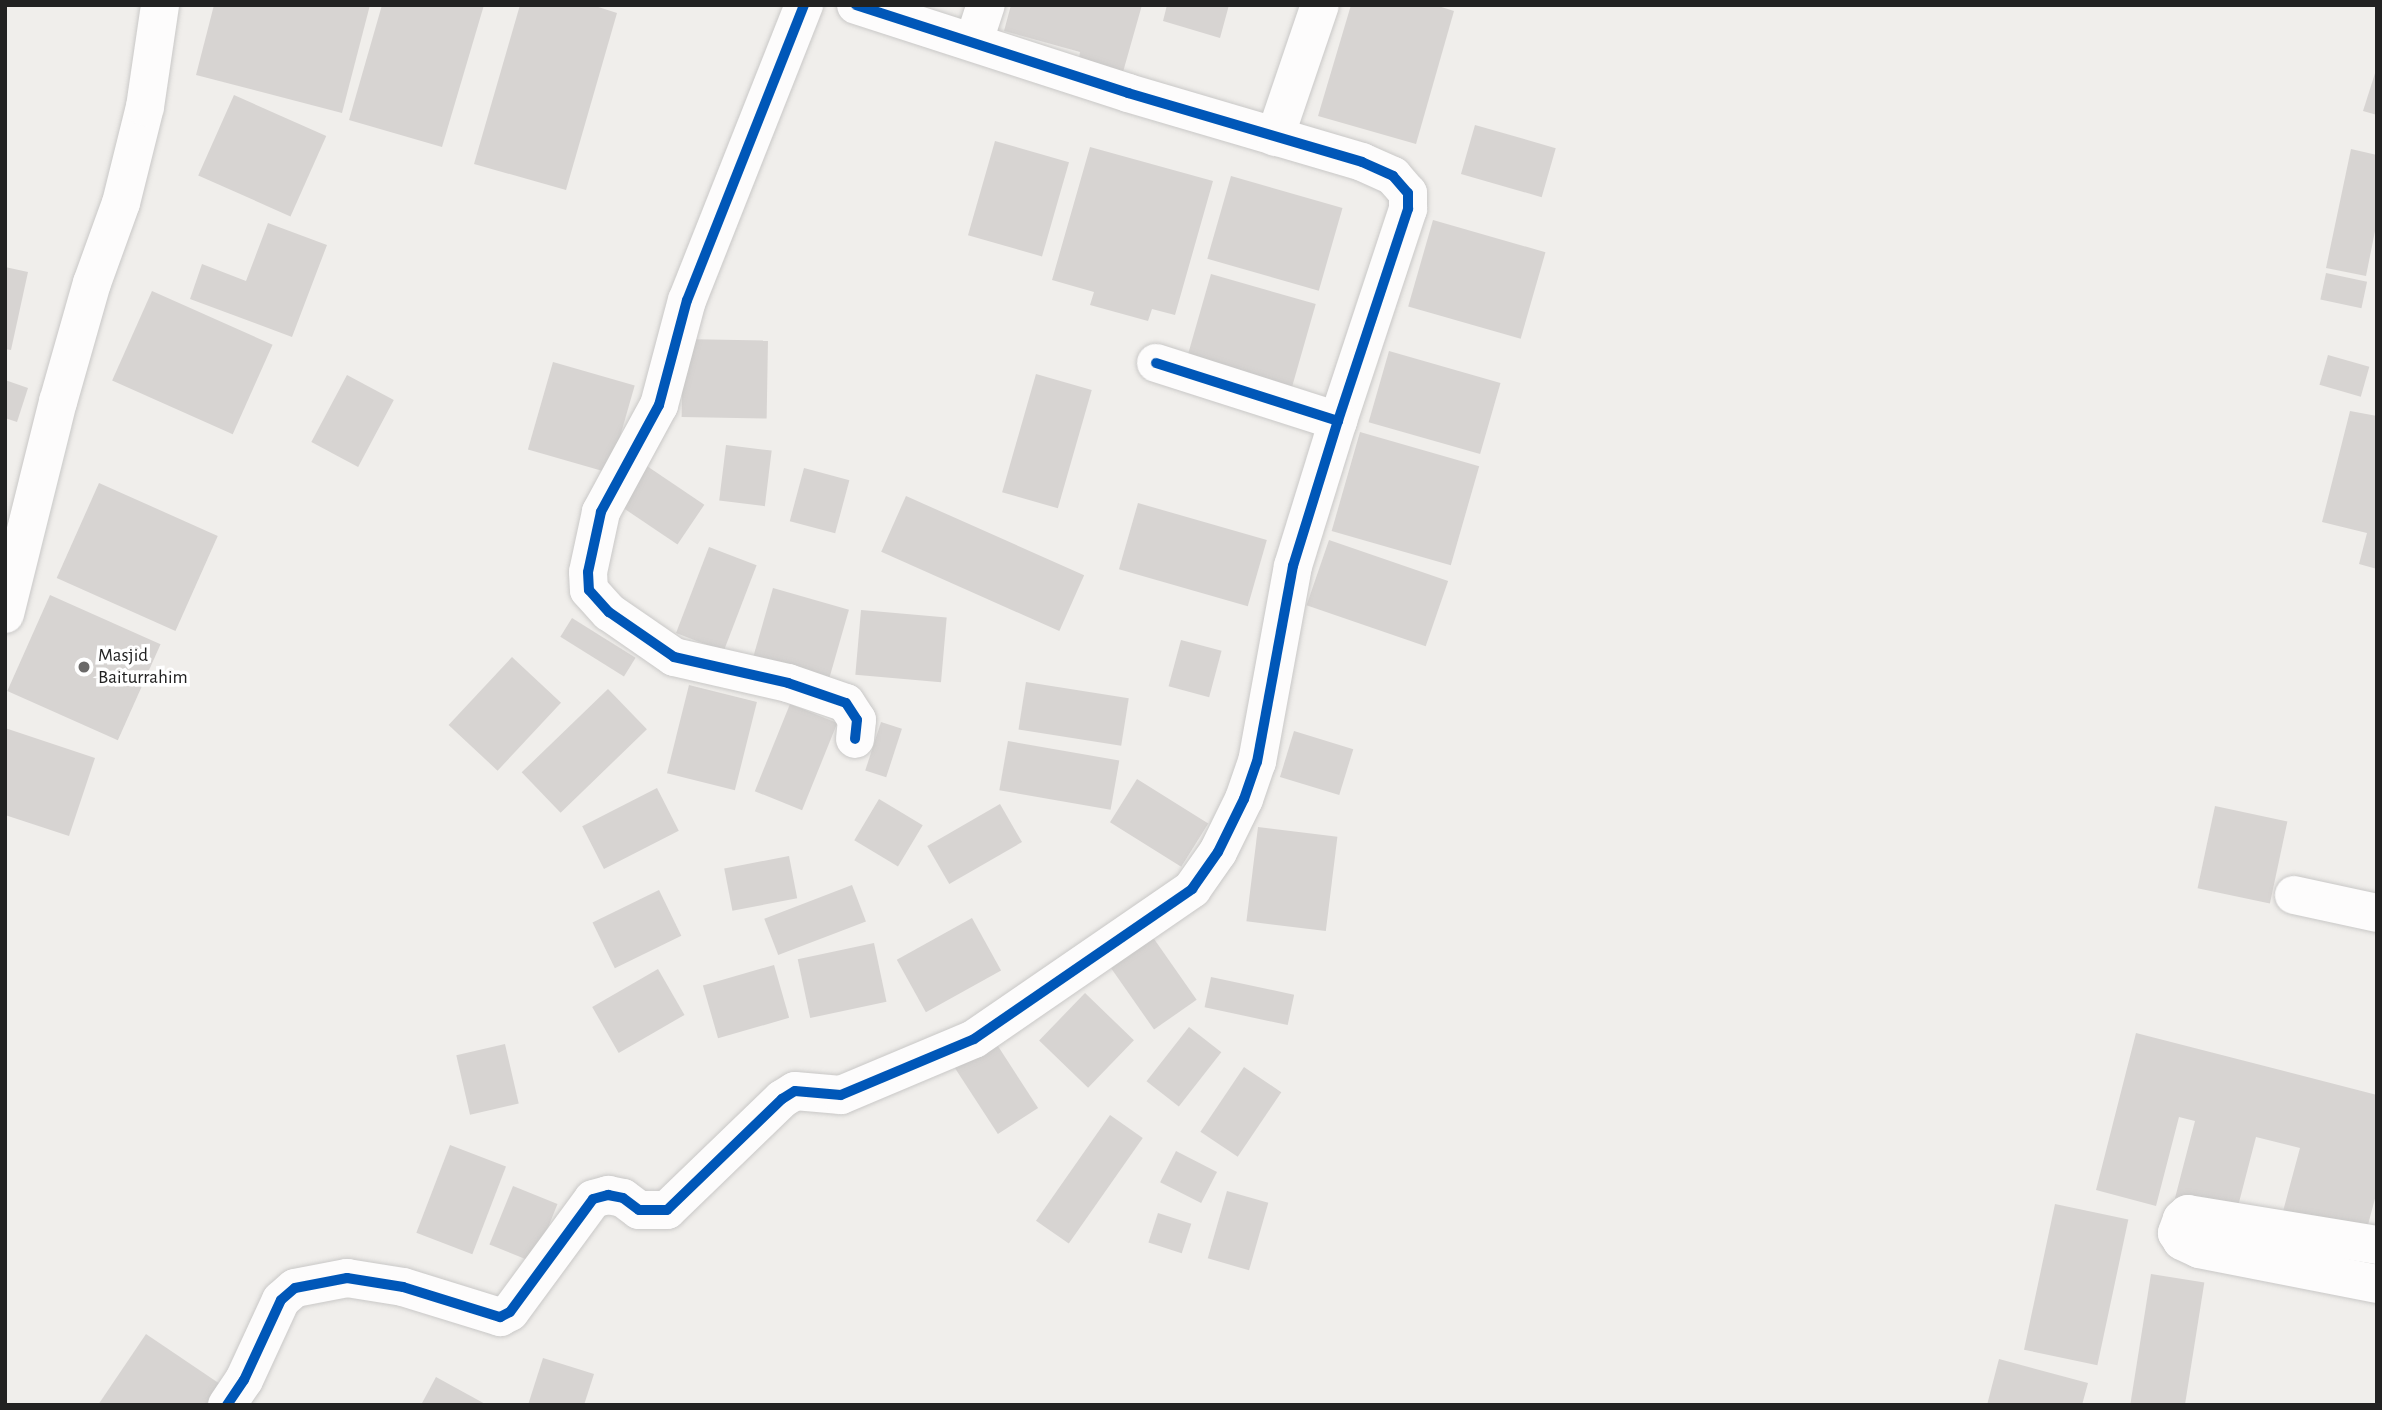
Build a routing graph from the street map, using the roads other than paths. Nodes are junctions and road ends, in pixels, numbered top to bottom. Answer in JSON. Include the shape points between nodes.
{"nodes":[{"id":1,"x":160,"y":5,"type":"edge"},
{"id":2,"x":804,"y":5,"type":"edge"},
{"id":3,"x":856,"y":5,"type":"edge"},
{"id":4,"x":986,"y":5,"type":"edge"},
{"id":5,"x":1320,"y":5,"type":"edge"},
{"id":6,"x":974,"y":41,"type":"junction"},
{"id":7,"x":1275,"y":137,"type":"junction"},
{"id":8,"x":1156,"y":363,"type":"dead end"},
{"id":9,"x":1338,"y":421,"type":"junction"},
{"id":10,"x":5,"y":614,"type":"edge"},
{"id":11,"x":855,"y":739,"type":"dead end"},
{"id":12,"x":2294,"y":895,"type":"dead end"},
{"id":13,"x":2377,"y":913,"type":"edge"},
{"id":14,"x":2377,"y":1245,"type":"edge"},
{"id":15,"x":2377,"y":1284,"type":"edge"},
{"id":16,"x":227,"y":1405,"type":"edge"}],
"edges":[{"from":1,"to":10,"type":"street","via":[[145,107],[127,179],[58,402]]},
{"from":2,"to":11,"type":"street","via":[[687,300],[659,405],[601,512],[589,590],[609,612],[674,657],[788,683],[846,703],[857,720]]},
{"from":3,"to":6,"type":"street"},
{"from":4,"to":6,"type":"street"},
{"from":5,"to":7,"type":"street"},
{"from":6,"to":7,"type":"street"},
{"from":7,"to":9,"type":"street","via":[[1362,162],[1393,176],[1408,193],[1408,209]]},
{"from":8,"to":9,"type":"street"},
{"from":9,"to":16,"type":"street","via":[[1293,566],[1256,762],[1223,841],[1192,889],[974,1039],[841,1095],[795,1091],[667,1210],[639,1210],[623,1198],[608,1195],[593,1199],[510,1312],[500,1317],[403,1287],[347,1278],[295,1288],[281,1300],[244,1380]]},
{"from":12,"to":13,"type":"street"},
{"from":14,"to":15,"type":"street","via":[[2188,1214],[2178,1233],[2182,1241],[2199,1249]]}]}
